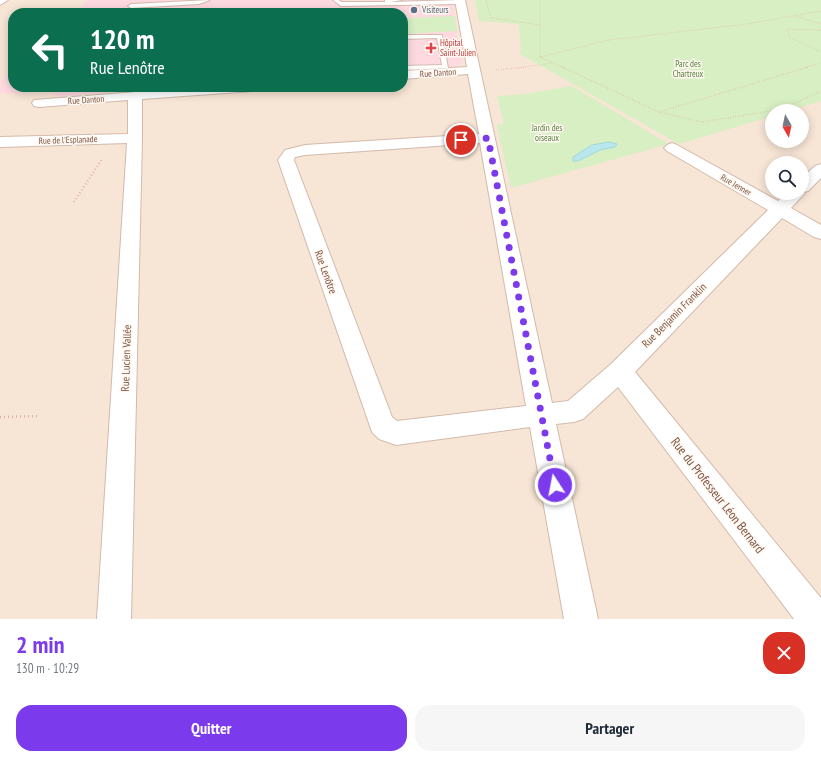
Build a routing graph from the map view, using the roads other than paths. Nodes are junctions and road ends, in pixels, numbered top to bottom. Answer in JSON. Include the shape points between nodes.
{"nodes":[{"id":1,"x":3,"y":0,"type":"edge"},
{"id":2,"x":190,"y":0,"type":"edge"},
{"id":3,"x":209,"y":0,"type":"edge"},
{"id":4,"x":335,"y":0,"type":"edge"},
{"id":5,"x":460,"y":1,"type":"edge"},
{"id":6,"x":0,"y":2,"type":"edge"},
{"id":7,"x":400,"y":2,"type":"edge"},
{"id":8,"x":408,"y":38,"type":"edge"},
{"id":9,"x":408,"y":68,"type":"edge"},
{"id":10,"x":473,"y":70,"type":"junction"},
{"id":11,"x":408,"y":76,"type":"edge"},
{"id":12,"x":136,"y":92,"type":"edge"},
{"id":13,"x":39,"y":103,"type":"dead end"},
{"id":14,"x":126,"y":138,"type":"junction"},
{"id":15,"x":488,"y":138,"type":"junction"},
{"id":16,"x":0,"y":142,"type":"edge"},
{"id":17,"x":672,"y":148,"type":"dead end"},
{"id":18,"x":821,"y":169,"type":"edge"},
{"id":19,"x":809,"y":180,"type":"edge"},
{"id":20,"x":789,"y":200,"type":"edge"},
{"id":21,"x":779,"y":209,"type":"junction"},
{"id":22,"x":821,"y":233,"type":"edge"},
{"id":23,"x":620,"y":371,"type":"junction"},
{"id":24,"x":541,"y":416,"type":"junction"},
{"id":25,"x":114,"y":619,"type":"edge"},
{"id":26,"x":581,"y":619,"type":"edge"},
{"id":27,"x":816,"y":619,"type":"edge"}],
"edges":[{"from":1,"to":6,"type":"street"},
{"from":2,"to":3,"type":"lane","via":[[128,3],[128,7]]},
{"from":4,"to":7,"type":"lane","via":[[341,4],[364,6],[388,3],[387,0]]},
{"from":5,"to":7,"type":"lane"},
{"from":5,"to":10,"type":"street"},
{"from":8,"to":9,"type":"lane","via":[[440,36],[446,67]]},
{"from":10,"to":11,"type":"street","name":"Rue Danton"},
{"from":10,"to":15,"type":"street"},
{"from":12,"to":13,"type":"street","name":"Rue Danton"},
{"from":12,"to":14,"type":"street","name":"Rue Lucien Vallée"},
{"from":14,"to":16,"type":"street","name":"Rue de l'Esplanade"},
{"from":14,"to":25,"type":"street","name":"Rue Lucien Vallée"},
{"from":15,"to":24,"type":"street"},
{"from":15,"to":24,"type":"street","name":"Rue Lenôtre","via":[[297,151],[286,156],[286,160],[382,424],[388,431],[396,434]]},
{"from":17,"to":21,"type":"street","name":"Rue Jenner"},
{"from":18,"to":19,"type":"street"},
{"from":20,"to":21,"type":"street","name":"Rue Benjamin Franklin"},
{"from":21,"to":22,"type":"street","name":"Rue Jenner"},
{"from":21,"to":23,"type":"street","name":"Rue Benjamin Franklin"},
{"from":23,"to":24,"type":"street","name":"Rue Benjamin Franklin","via":[[574,412]]},
{"from":23,"to":27,"type":"street","name":"Rue du Professeur Léon Bernard"},
{"from":24,"to":26,"type":"street"}]}
